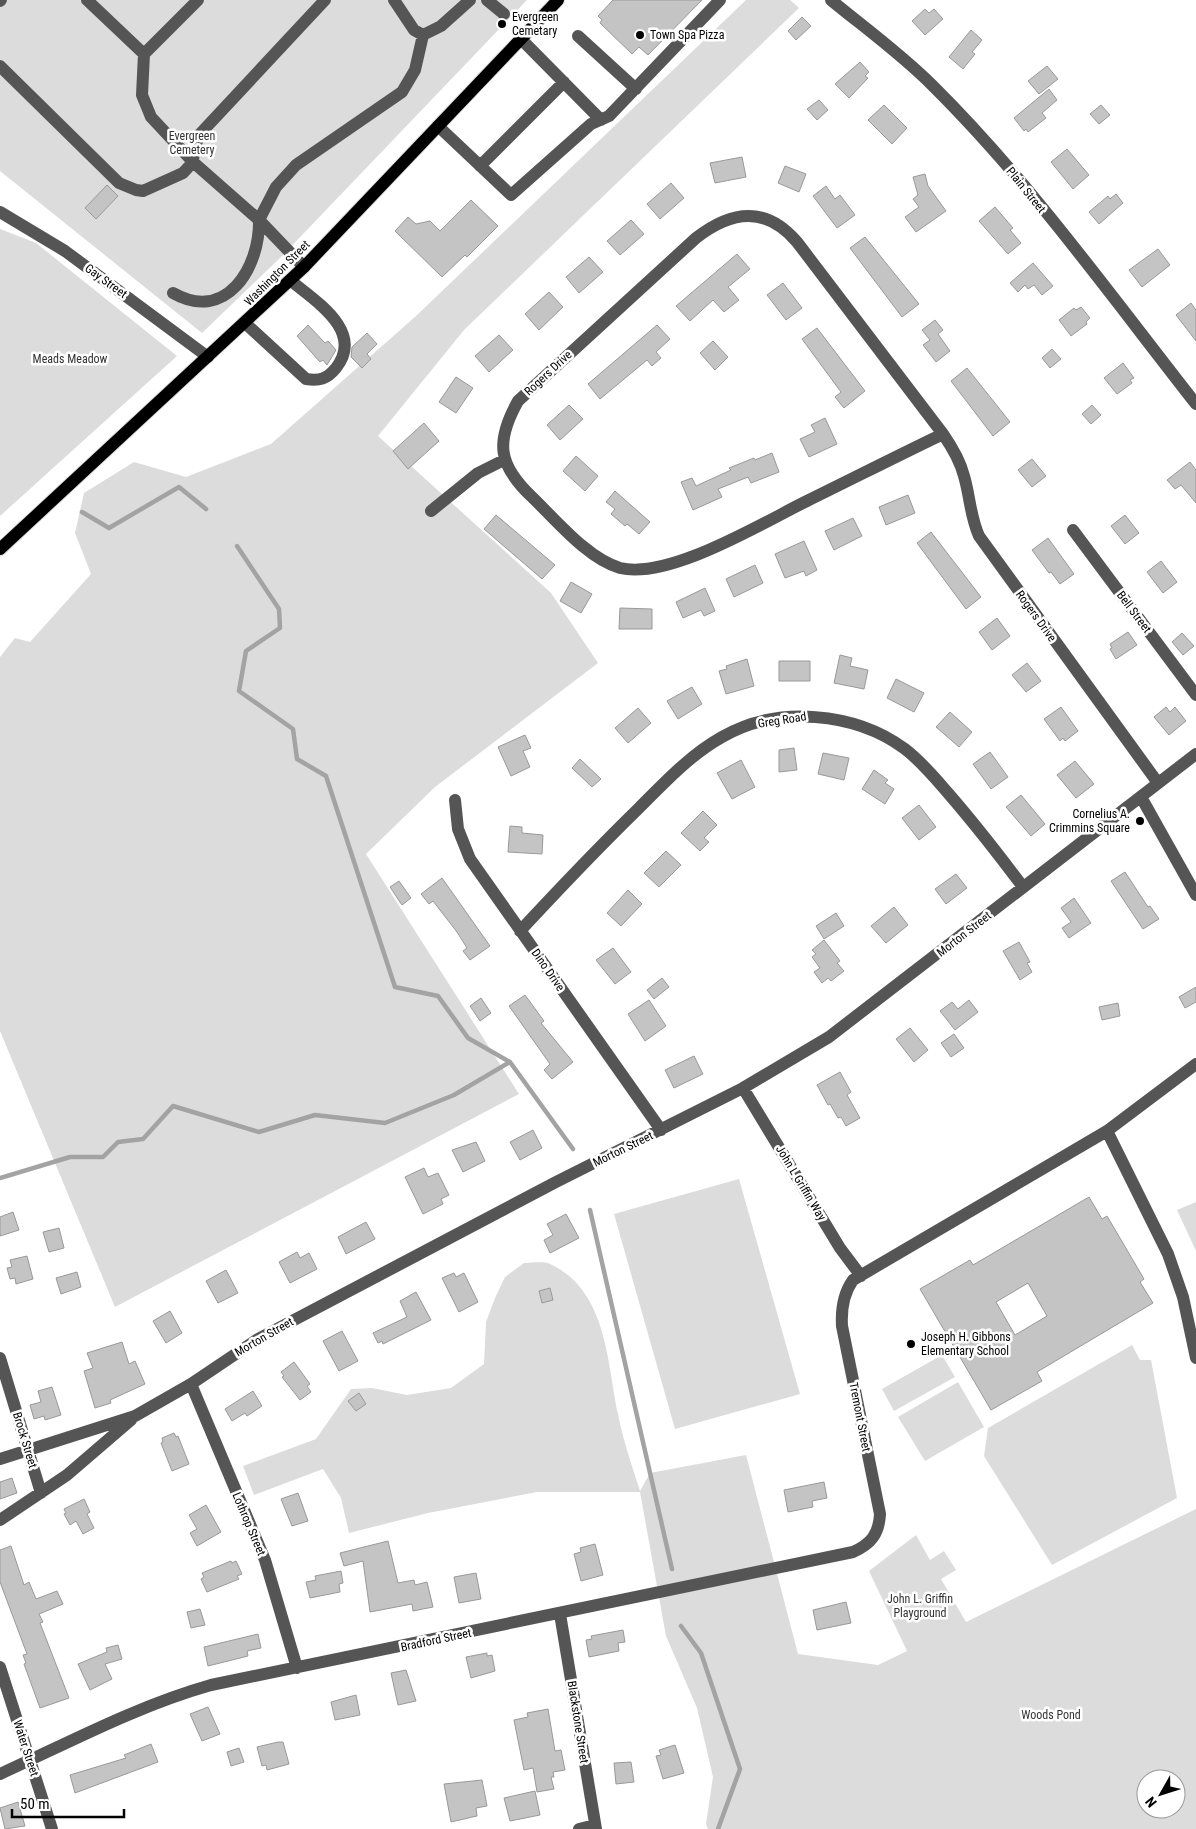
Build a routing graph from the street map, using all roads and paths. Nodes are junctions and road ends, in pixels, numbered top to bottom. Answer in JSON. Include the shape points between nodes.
{"nodes":[{"id":1,"x":87,"y":0,"type":"edge"},
{"id":2,"x":198,"y":0,"type":"edge"},
{"id":3,"x":325,"y":0,"type":"edge"},
{"id":4,"x":394,"y":0,"type":"edge"},
{"id":5,"x":470,"y":0,"type":"edge"},
{"id":6,"x":487,"y":0,"type":"edge"},
{"id":7,"x":558,"y":0,"type":"edge"},
{"id":8,"x":720,"y":0,"type":"edge"},
{"id":9,"x":830,"y":0,"type":"edge"},
{"id":10,"x":504,"y":14,"type":"dead end"},
{"id":11,"x":423,"y":35,"type":"junction"},
{"id":12,"x":578,"y":36,"type":"dead end"},
{"id":13,"x":521,"y":39,"type":"junction"},
{"id":14,"x":144,"y":54,"type":"junction"},
{"id":15,"x":0,"y":66,"type":"edge"},
{"id":16,"x":564,"y":82,"type":"junction"},
{"id":17,"x":636,"y":89,"type":"junction"},
{"id":18,"x":601,"y":120,"type":"junction"},
{"id":19,"x":438,"y":126,"type":"junction"},
{"id":20,"x":193,"y":162,"type":"junction"},
{"id":21,"x":480,"y":166,"type":"junction"},
{"id":22,"x":0,"y":212,"type":"edge"},
{"id":23,"x":259,"y":220,"type":"junction"},
{"id":24,"x":304,"y":267,"type":"junction"},
{"id":25,"x":290,"y":280,"type":"junction"},
{"id":26,"x":173,"y":293,"type":"dead end"},
{"id":27,"x":245,"y":324,"type":"junction"},
{"id":28,"x":208,"y":357,"type":"junction"},
{"id":29,"x":1196,"y":404,"type":"edge"},
{"id":30,"x":943,"y":434,"type":"junction"},
{"id":31,"x":504,"y":460,"type":"junction"},
{"id":32,"x":431,"y":512,"type":"dead end"},
{"id":33,"x":1073,"y":530,"type":"dead end"},
{"id":34,"x":0,"y":549,"type":"edge"},
{"id":35,"x":1196,"y":695,"type":"edge"},
{"id":36,"x":1196,"y":754,"type":"edge"},
{"id":37,"x":1158,"y":783,"type":"junction"},
{"id":38,"x":1141,"y":797,"type":"junction"},
{"id":39,"x":455,"y":800,"type":"dead end"},
{"id":40,"x":1023,"y":887,"type":"junction"},
{"id":41,"x":1196,"y":896,"type":"edge"},
{"id":42,"x":520,"y":931,"type":"junction"},
{"id":43,"x":1196,"y":1064,"type":"edge"},
{"id":44,"x":743,"y":1088,"type":"junction"},
{"id":45,"x":661,"y":1130,"type":"junction"},
{"id":46,"x":1107,"y":1131,"type":"junction"},
{"id":47,"x":861,"y":1276,"type":"junction"},
{"id":48,"x":0,"y":1358,"type":"edge"},
{"id":49,"x":1196,"y":1358,"type":"edge"},
{"id":50,"x":190,"y":1384,"type":"junction"},
{"id":51,"x":135,"y":1416,"type":"junction"},
{"id":52,"x":27,"y":1450,"type":"junction"},
{"id":53,"x":0,"y":1459,"type":"edge"},
{"id":54,"x":42,"y":1493,"type":"junction"},
{"id":55,"x":0,"y":1520,"type":"edge"},
{"id":56,"x":853,"y":1552,"type":"joint"},
{"id":57,"x":560,"y":1614,"type":"junction"},
{"id":58,"x":0,"y":1667,"type":"edge"},
{"id":59,"x":297,"y":1668,"type":"junction"},
{"id":60,"x":30,"y":1760,"type":"junction"},
{"id":61,"x":0,"y":1774,"type":"edge"},
{"id":62,"x":595,"y":1827,"type":"edge"},
{"id":63,"x":52,"y":1829,"type":"edge"},
{"id":64,"x":579,"y":1829,"type":"edge"}],
"edges":[{"from":1,"to":14,"type":"street"},
{"from":2,"to":14,"type":"street"},
{"from":3,"to":20,"type":"street","via":[[199,135]]},
{"from":4,"to":11,"type":"street","via":[[414,30]]},
{"from":5,"to":11,"type":"street","via":[[441,26]]},
{"from":6,"to":10,"type":"street"},
{"from":7,"to":13,"type":"main road","name":"Washington Street"},
{"from":8,"to":17,"type":"street"},
{"from":9,"to":29,"type":"street","name":"Plain Street","via":[[930,83],[978,133]]},
{"from":11,"to":23,"type":"street","via":[[415,70],[402,92],[296,165],[276,187]]},
{"from":12,"to":17,"type":"street"},
{"from":13,"to":16,"type":"street"},
{"from":13,"to":19,"type":"main road","name":"Washington Street"},
{"from":14,"to":20,"type":"street","via":[[142,95],[145,108]]},
{"from":15,"to":20,"type":"street","via":[[120,183],[128,187],[143,191],[183,173]]},
{"from":16,"to":18,"type":"street"},
{"from":16,"to":21,"type":"street"},
{"from":17,"to":18,"type":"street","via":[[610,116]]},
{"from":18,"to":21,"type":"street","via":[[591,124],[511,195]]},
{"from":19,"to":21,"type":"street"},
{"from":19,"to":24,"type":"main road","name":"Washington Street"},
{"from":20,"to":23,"type":"street"},
{"from":22,"to":28,"type":"street","name":"Gay Street","via":[[65,251]]},
{"from":23,"to":24,"type":"street"},
{"from":23,"to":26,"type":"street","via":[[260,239],[250,267],[226,294],[203,303],[191,302]]},
{"from":24,"to":25,"type":"main road","name":"Washington Street"},
{"from":25,"to":27,"type":"main road","name":"Washington Street"},
{"from":25,"to":27,"type":"street","via":[[340,325],[345,348],[330,375],[317,380],[306,379]]},
{"from":27,"to":28,"type":"main road","name":"Washington Street"},
{"from":28,"to":34,"type":"main road","name":"Washington Street"},
{"from":30,"to":31,"type":"street","via":[[698,554],[636,570],[605,562],[590,551],[524,489]]},
{"from":30,"to":31,"type":"street","name":"Rogers Drive","via":[[787,231],[778,223],[751,216],[727,220],[706,230],[529,389],[518,401],[506,424],[502,449]]},
{"from":30,"to":37,"type":"street","name":"Rogers Drive","via":[[960,464],[973,524],[979,536]]},
{"from":31,"to":32,"type":"street","via":[[478,473]]},
{"from":33,"to":35,"type":"street","name":"Bell Street"},
{"from":36,"to":37,"type":"street","name":"Morton Street"},
{"from":37,"to":38,"type":"street","name":"Morton Street"},
{"from":38,"to":40,"type":"street","name":"Morton Street"},
{"from":38,"to":41,"type":"street"},
{"from":39,"to":42,"type":"street","name":"Dino Drive","via":[[458,829],[470,858]]},
{"from":40,"to":42,"type":"street","name":"Greg Road","via":[[976,825],[905,750],[869,728],[813,716],[762,721],[723,736],[686,762],[594,852]]},
{"from":40,"to":44,"type":"street","name":"Morton Street","via":[[828,1037]]},
{"from":42,"to":45,"type":"street","name":"Dino Drive"},
{"from":43,"to":46,"type":"street","name":"Tremont Street"},
{"from":44,"to":45,"type":"street","name":"Morton Street"},
{"from":44,"to":47,"type":"street","name":"John L Griffin Way","via":[[840,1248]]},
{"from":45,"to":50,"type":"street","name":"Morton Street","via":[[258,1339]]},
{"from":46,"to":47,"type":"street","name":"Tremont Street"},
{"from":46,"to":49,"type":"street","via":[[1168,1254],[1183,1296]]},
{"from":47,"to":56,"type":"street","name":"Tremont Street","via":[[853,1280],[845,1294],[842,1326],[880,1514],[878,1531],[873,1539]]},
{"from":48,"to":52,"type":"street","name":"Brock Street"},
{"from":50,"to":51,"type":"street","name":"Morton Street"},
{"from":50,"to":59,"type":"street","name":"Lothrop Street","via":[[264,1560]]},
{"from":51,"to":52,"type":"street","name":"Morton Street"},
{"from":51,"to":54,"type":"street","via":[[108,1442]]},
{"from":52,"to":53,"type":"street","name":"Morton Street"},
{"from":52,"to":54,"type":"street","name":"Brock Street"},
{"from":54,"to":55,"type":"street"},
{"from":56,"to":57,"type":"street","name":"Bradford Street"},
{"from":57,"to":59,"type":"street","name":"Bradford Street"},
{"from":57,"to":62,"type":"street","name":"Blackstone Street"},
{"from":58,"to":60,"type":"street","name":"Water Street"},
{"from":59,"to":60,"type":"street","name":"Bradford Street","via":[[211,1685],[170,1697]]},
{"from":60,"to":61,"type":"street","name":"Bradford Street"},
{"from":60,"to":63,"type":"street","name":"Water Street"},
{"from":62,"to":64,"type":"street"}]}
